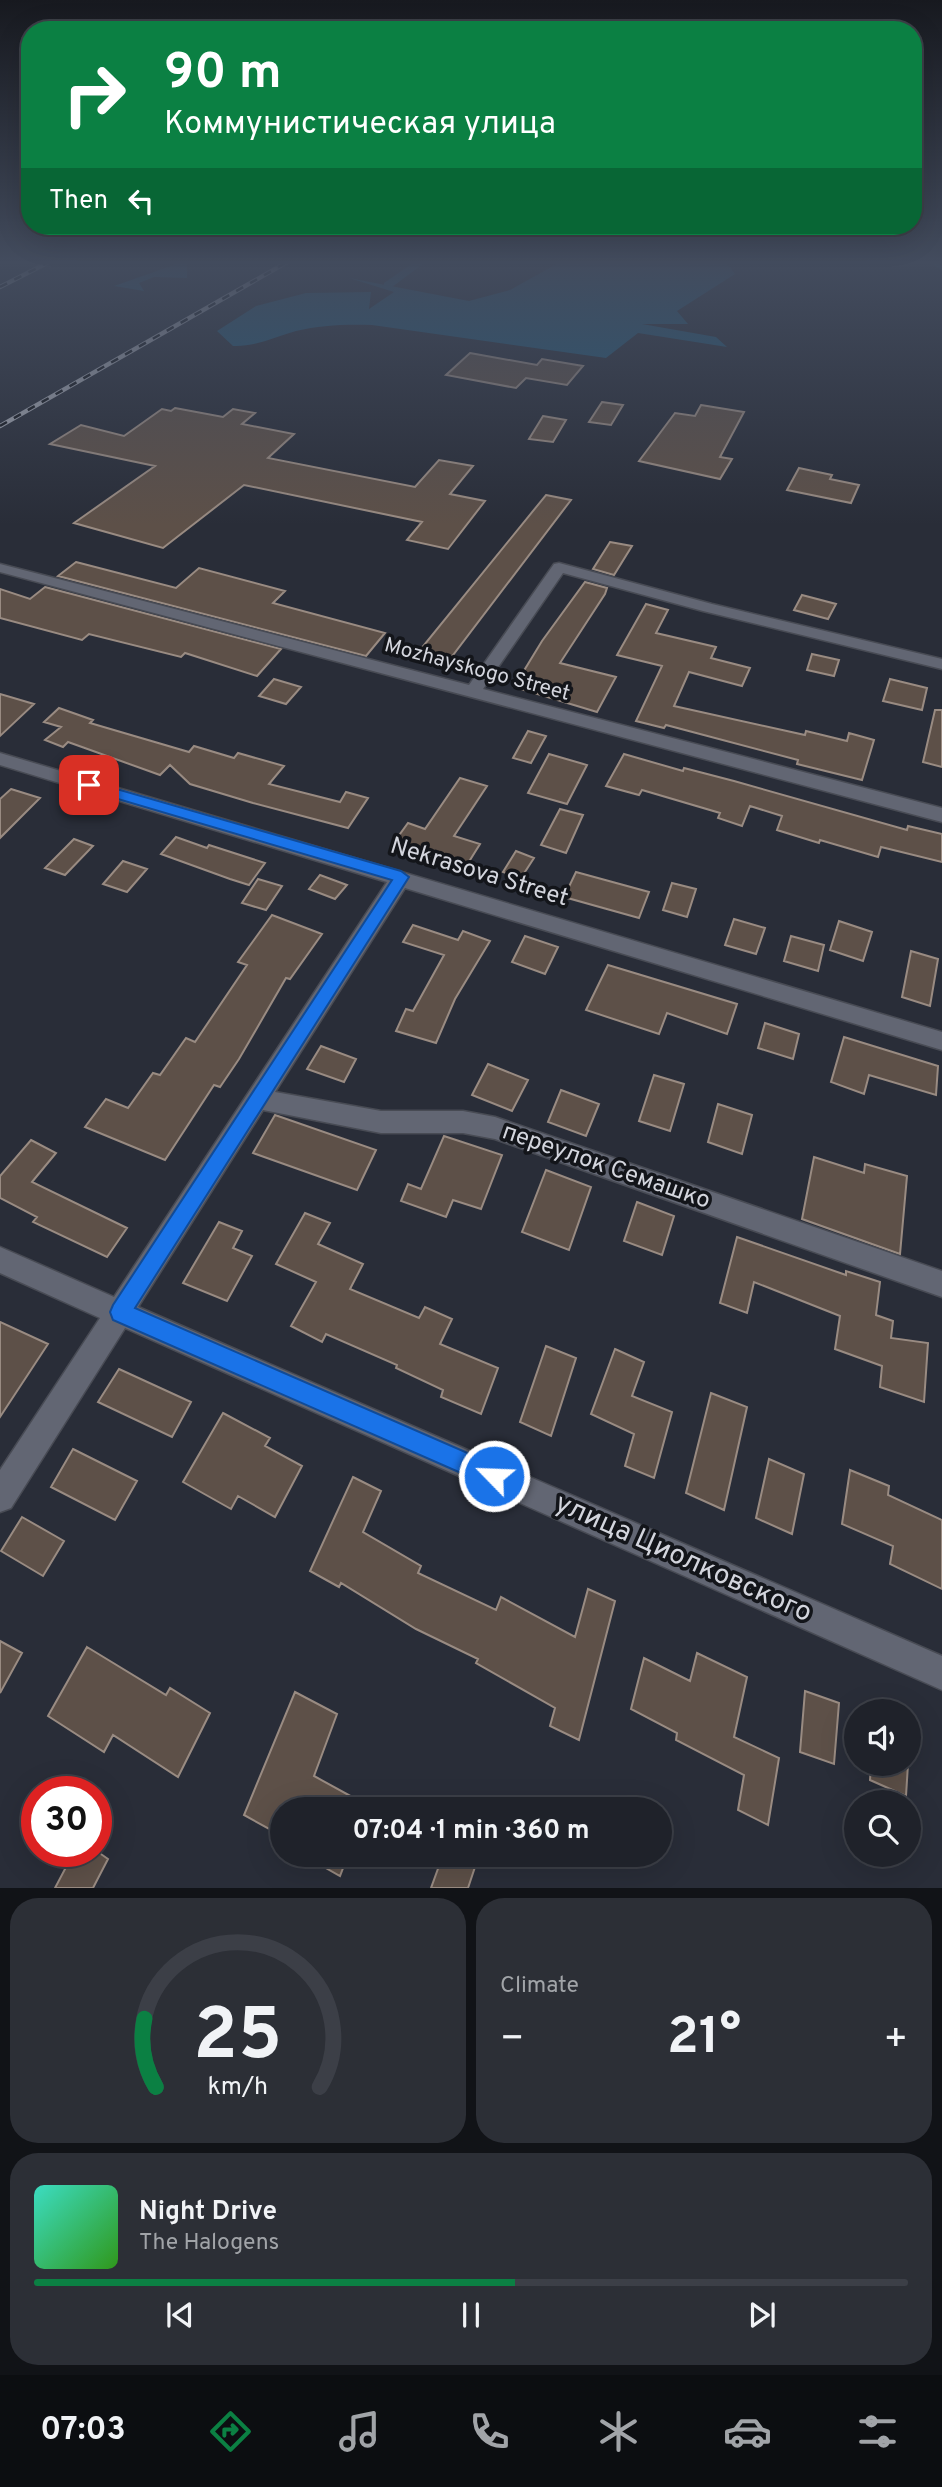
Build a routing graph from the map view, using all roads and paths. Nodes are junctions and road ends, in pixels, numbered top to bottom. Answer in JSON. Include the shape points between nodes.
{"nodes":[{"id":1,"x":0,"y":568,"type":"edge"},
{"id":2,"x":942,"y":664,"type":"edge"},
{"id":3,"x":472,"y":693,"type":"junction"},
{"id":4,"x":4,"y":764,"type":"edge"},
{"id":5,"x":942,"y":815,"type":"edge"},
{"id":6,"x":401,"y":877,"type":"junction"},
{"id":7,"x":942,"y":1041,"type":"edge"},
{"id":8,"x":260,"y":1100,"type":"junction"},
{"id":9,"x":0,"y":1260,"type":"edge"},
{"id":10,"x":942,"y":1284,"type":"edge"},
{"id":11,"x":120,"y":1312,"type":"junction"},
{"id":12,"x":0,"y":1497,"type":"edge"},
{"id":13,"x":942,"y":1673,"type":"edge"}],
"edges":[{"from":1,"to":3,"type":"street","name":"Mozhayskogo Street"},
{"from":2,"to":3,"type":"street","via":[[559,567]]},
{"from":3,"to":5,"type":"street","name":"Mozhayskogo Street"},
{"from":4,"to":6,"type":"street","name":"Nekrasova Street"},
{"from":6,"to":7,"type":"street","name":"Nekrasova Street"},
{"from":6,"to":8,"type":"street"},
{"from":8,"to":10,"type":"street","name":"переулок Семашко","via":[[381,1122],[463,1122],[495,1128]]},
{"from":8,"to":11,"type":"street"},
{"from":9,"to":11,"type":"street","name":"улица Циолковского"},
{"from":11,"to":12,"type":"street"},
{"from":11,"to":13,"type":"street","name":"улица Циолковского"}]}
